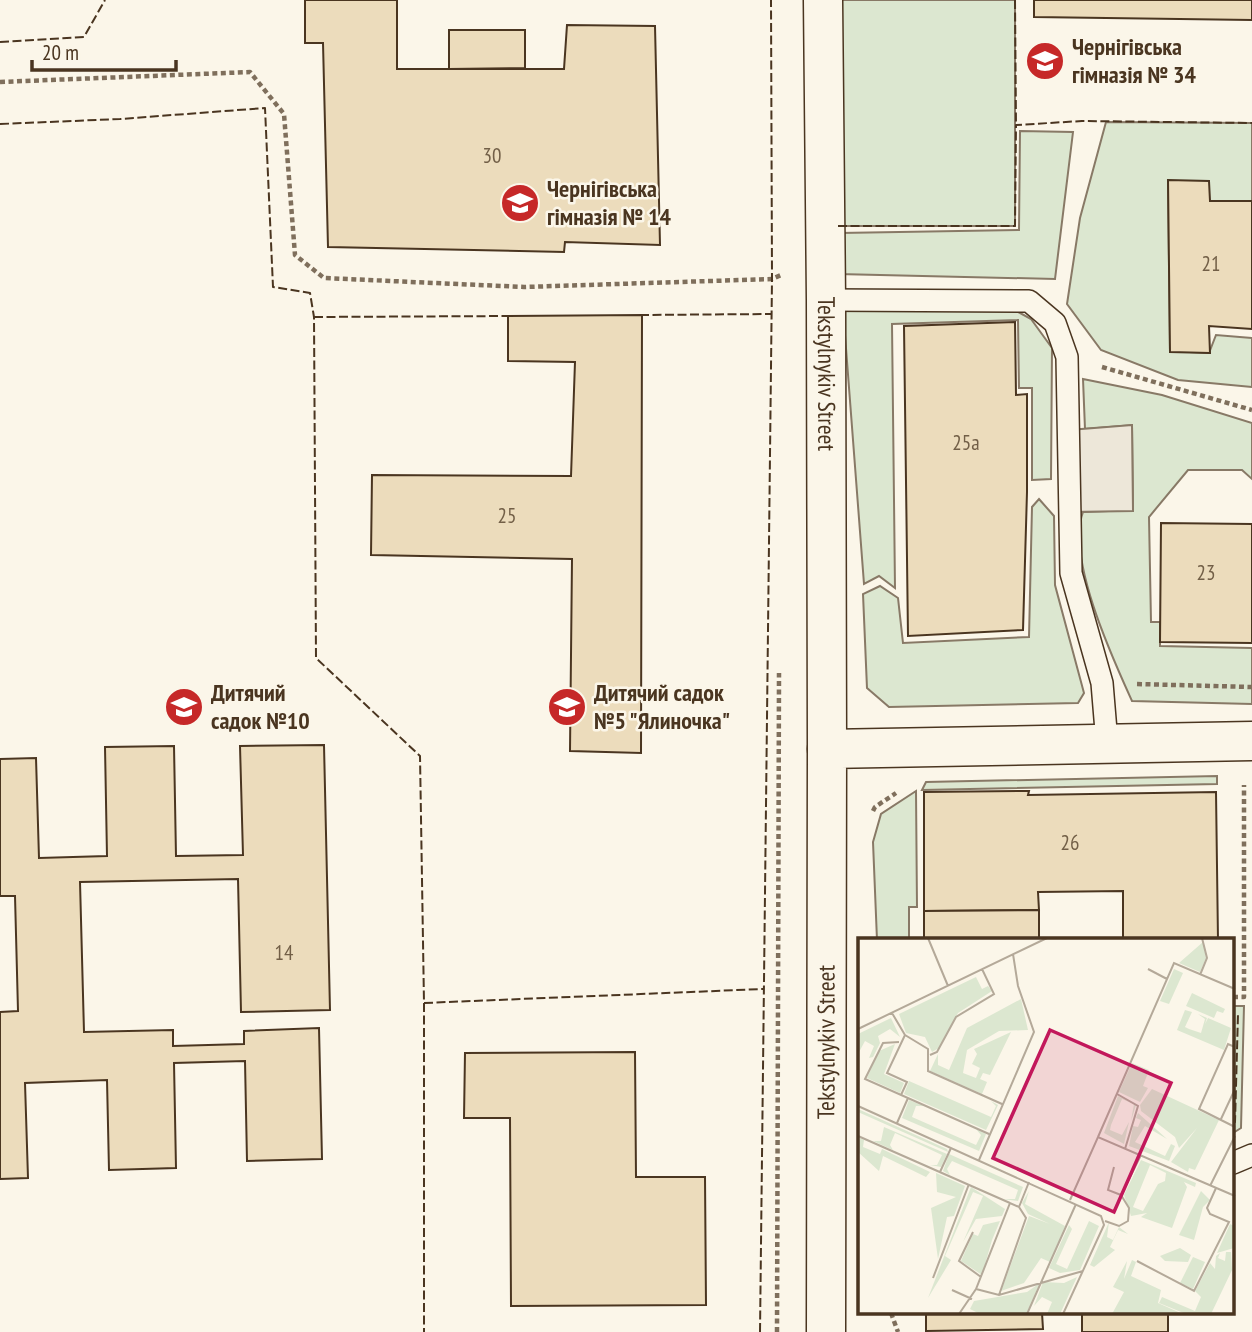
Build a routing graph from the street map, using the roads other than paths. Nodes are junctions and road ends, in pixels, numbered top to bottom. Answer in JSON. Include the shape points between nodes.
{"nodes":[{"id":1,"x":823,"y":0,"type":"edge"},
{"id":2,"x":826,"y":285,"type":"junction"},
{"id":3,"x":1252,"y":741,"type":"edge"},
{"id":4,"x":1107,"y":743,"type":"junction"},
{"id":5,"x":827,"y":749,"type":"junction"},
{"id":6,"x":1252,"y":1155,"type":"edge"},
{"id":7,"x":1234,"y":1163,"type":"edge"},
{"id":8,"x":826,"y":1332,"type":"edge"}],
"edges":[{"from":1,"to":2,"type":"street","name":"Tekstylnykiv Street"},
{"from":2,"to":4,"type":"lane","via":[[1029,302],[1055,324],[1067,357],[1071,573],[1102,683]]},
{"from":2,"to":5,"type":"street","name":"Tekstylnykiv Street"},
{"from":3,"to":4,"type":"street"},
{"from":4,"to":5,"type":"street"},
{"from":5,"to":8,"type":"street","name":"Tekstylnykiv Street"},
{"from":6,"to":7,"type":"lane"}]}
